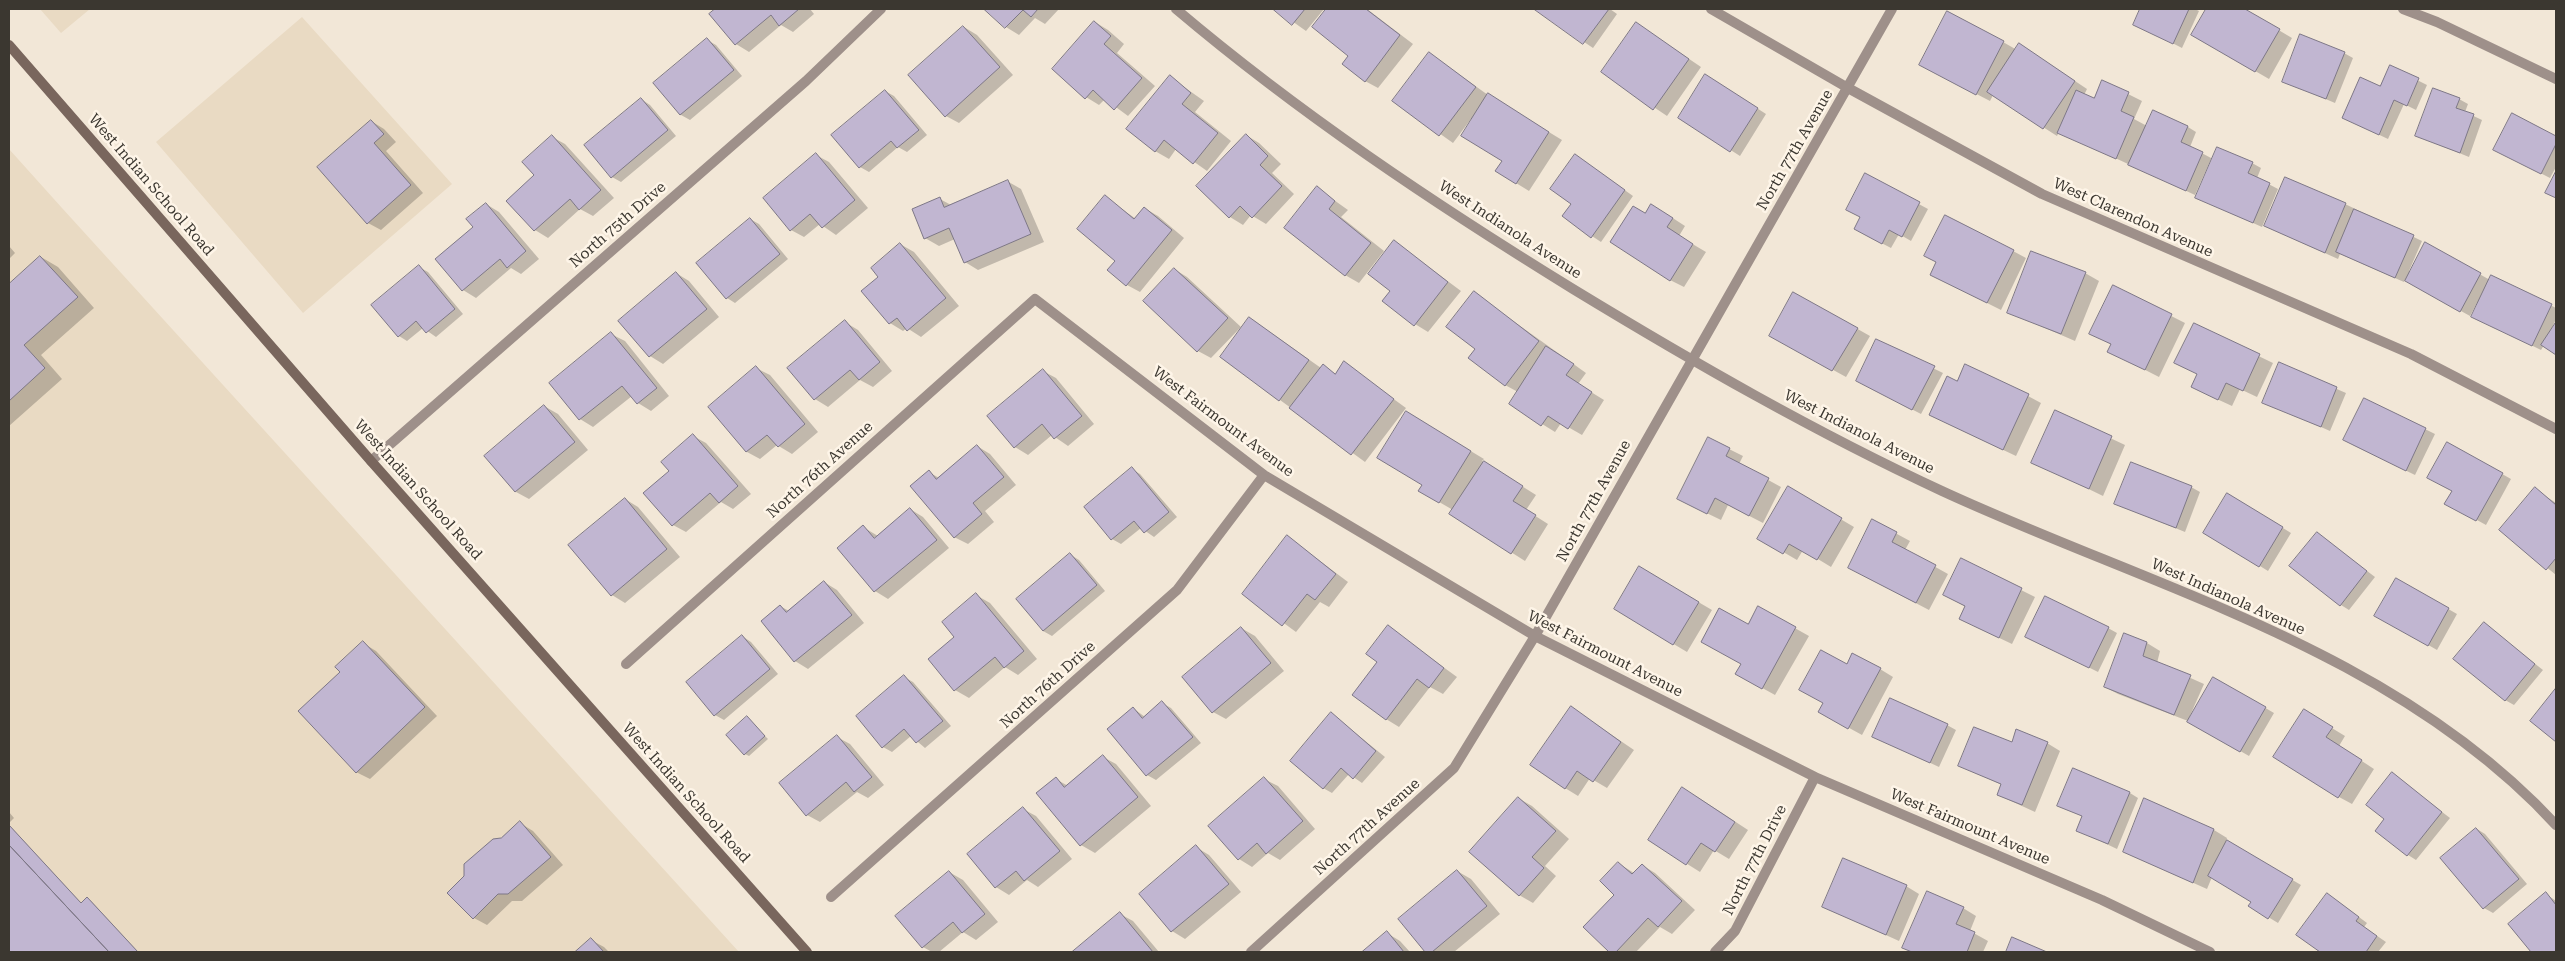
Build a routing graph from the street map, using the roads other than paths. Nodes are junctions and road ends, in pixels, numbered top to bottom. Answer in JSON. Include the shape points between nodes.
{"nodes":[{"id":1,"x":881,"y":9,"type":"edge"},
{"id":2,"x":1176,"y":9,"type":"edge"},
{"id":3,"x":1711,"y":9,"type":"edge"},
{"id":4,"x":1892,"y":9,"type":"edge"},
{"id":5,"x":2403,"y":9,"type":"edge"},
{"id":6,"x":9,"y":45,"type":"edge"},
{"id":7,"x":2556,"y":79,"type":"edge"},
{"id":8,"x":1848,"y":88,"type":"junction"},
{"id":9,"x":1035,"y":298,"type":"joint"},
{"id":10,"x":1691,"y":361,"type":"junction"},
{"id":11,"x":2556,"y":429,"type":"edge"},
{"id":12,"x":371,"y":461,"type":"junction"},
{"id":13,"x":1264,"y":475,"type":"junction"},
{"id":14,"x":1535,"y":636,"type":"junction"},
{"id":15,"x":626,"y":664,"type":"dead end"},
{"id":16,"x":1815,"y":777,"type":"junction"},
{"id":17,"x":2556,"y":825,"type":"edge"},
{"id":18,"x":831,"y":897,"type":"dead end"},
{"id":19,"x":808,"y":952,"type":"edge"},
{"id":20,"x":1251,"y":952,"type":"edge"},
{"id":21,"x":1715,"y":952,"type":"edge"},
{"id":22,"x":2210,"y":952,"type":"edge"}],
"edges":[{"from":1,"to":12,"type":"street","name":"North 75th Drive","via":[[806,81]]},
{"from":2,"to":10,"type":"street","name":"West Indianola Avenue","via":[[1327,128],[1489,237]]},
{"from":3,"to":8,"type":"street","name":"West Clarendon Avenue"},
{"from":4,"to":8,"type":"street","name":"North 77th Avenue"},
{"from":5,"to":7,"type":"street"},
{"from":6,"to":12,"type":"main road","name":"West Indian School Road"},
{"from":8,"to":10,"type":"street","name":"North 77th Avenue"},
{"from":8,"to":11,"type":"street","name":"West Clarendon Avenue","via":[[2042,194],[2411,354]]},
{"from":9,"to":13,"type":"street","name":"West Fairmount Avenue"},
{"from":9,"to":15,"type":"street","name":"North 76th Avenue"},
{"from":10,"to":14,"type":"street","name":"North 77th Avenue"},
{"from":10,"to":17,"type":"street","name":"West Indianola Avenue","via":[[1941,491],[2272,631],[2383,686],[2481,753],[2532,798]]},
{"from":12,"to":19,"type":"main road","name":"West Indian School Road"},
{"from":13,"to":14,"type":"street","name":"West Fairmount Avenue"},
{"from":13,"to":18,"type":"street","name":"North 76th Drive","via":[[1177,590]]},
{"from":14,"to":16,"type":"street","name":"West Fairmount Avenue"},
{"from":14,"to":20,"type":"street","name":"North 77th Avenue","via":[[1454,768]]},
{"from":16,"to":21,"type":"street","name":"North 77th Drive","via":[[1736,931]]},
{"from":16,"to":22,"type":"street","name":"West Fairmount Avenue","via":[[2102,900]]}]}
